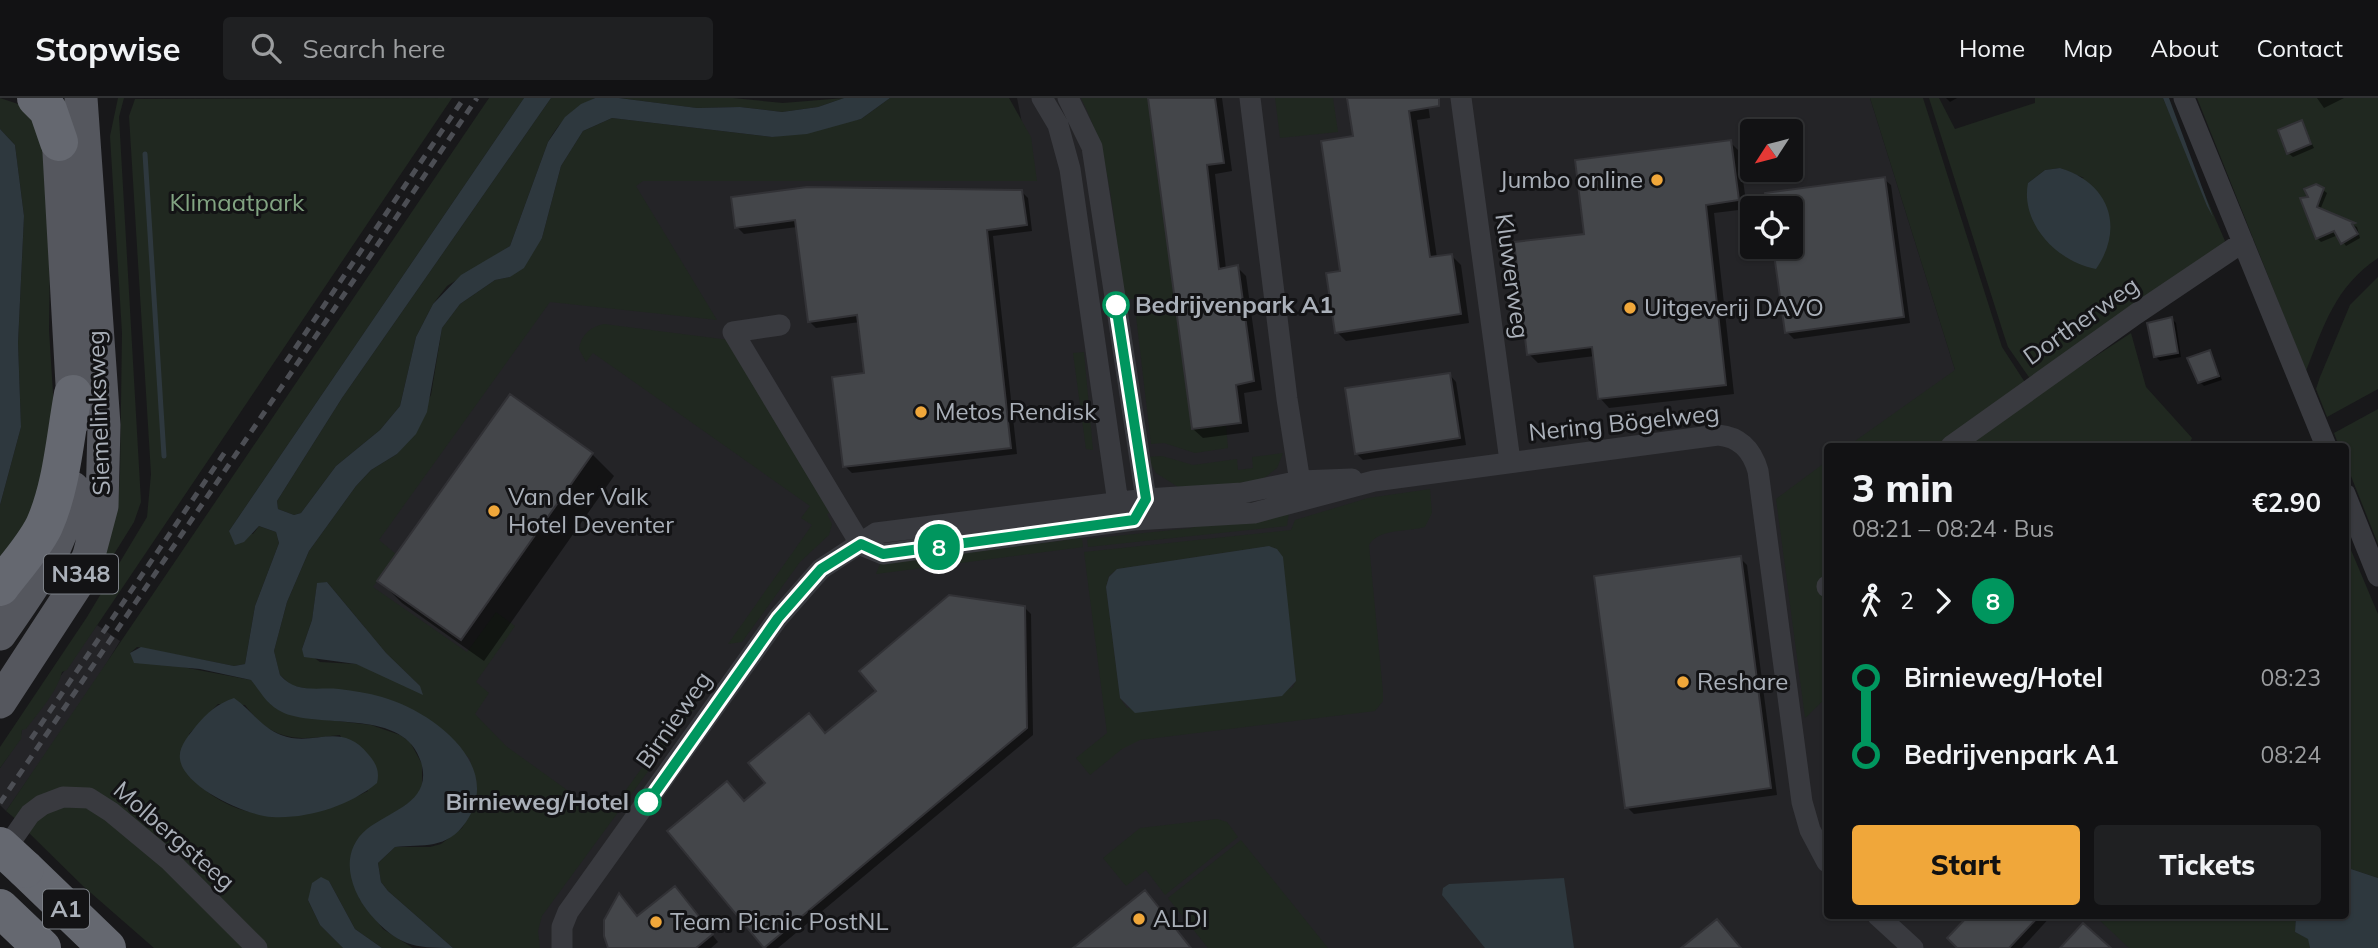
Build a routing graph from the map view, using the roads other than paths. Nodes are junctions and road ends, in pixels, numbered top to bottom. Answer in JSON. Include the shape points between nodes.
{"nodes":[{"id":1,"x":36,"y":98,"type":"edge"},
{"id":2,"x":56,"y":98,"type":"edge"},
{"id":3,"x":81,"y":98,"type":"edge"},
{"id":4,"x":105,"y":98,"type":"edge"},
{"id":5,"x":1042,"y":98,"type":"edge"},
{"id":6,"x":1068,"y":98,"type":"edge"},
{"id":7,"x":1250,"y":98,"type":"edge"},
{"id":8,"x":1461,"y":98,"type":"edge"},
{"id":9,"x":2184,"y":98,"type":"edge"},
{"id":10,"x":71,"y":145,"type":"junction"},
{"id":11,"x":2244,"y":242,"type":"junction"},
{"id":12,"x":780,"y":324,"type":"dead end"},
{"id":13,"x":73,"y":394,"type":"junction"},
{"id":14,"x":1955,"y":443,"type":"edge"},
{"id":15,"x":2325,"y":443,"type":"edge"},
{"id":16,"x":1510,"y":461,"type":"junction"},
{"id":17,"x":1301,"y":491,"type":"junction"},
{"id":18,"x":1146,"y":499,"type":"junction"},
{"id":19,"x":1118,"y":503,"type":"junction"},
{"id":20,"x":2349,"y":504,"type":"edge"},
{"id":21,"x":1134,"y":520,"type":"junction"},
{"id":22,"x":861,"y":544,"type":"junction"},
{"id":23,"x":2378,"y":576,"type":"edge"},
{"id":24,"x":0,"y":587,"type":"edge"},
{"id":25,"x":0,"y":634,"type":"edge"},
{"id":26,"x":0,"y":702,"type":"edge"},
{"id":27,"x":10,"y":852,"type":"edge"},
{"id":28,"x":1824,"y":856,"type":"edge"},
{"id":29,"x":0,"y":908,"type":"edge"},
{"id":30,"x":1881,"y":919,"type":"edge"},
{"id":31,"x":42,"y":948,"type":"edge"},
{"id":32,"x":107,"y":948,"type":"edge"},
{"id":33,"x":257,"y":948,"type":"edge"},
{"id":34,"x":562,"y":948,"type":"edge"},
{"id":35,"x":1913,"y":948,"type":"edge"}],
"edges":[{"from":1,"to":10,"type":"highway"},
{"from":2,"to":10,"type":"main road","name":"Siemelinksweg","number":"N348"},
{"from":3,"to":10,"type":"main road","name":"Siemelinksweg","number":"N348"},
{"from":4,"to":10,"type":"main road","number":"N348"},
{"from":5,"to":19,"type":"street","via":[[1058,125],[1070,169]]},
{"from":6,"to":18,"type":"street","via":[[1092,147]]},
{"from":7,"to":17,"type":"street"},
{"from":8,"to":16,"type":"street","name":"Kluwerweg"},
{"from":9,"to":11,"type":"street"},
{"from":10,"to":13,"type":"main road","name":"Siemelinksweg","number":"N348"},
{"from":10,"to":26,"type":"main road","name":"Siemelinksweg","number":"N348","via":[[104,425],[102,506],[77,584]]},
{"from":11,"to":14,"type":"street","name":"Dortherweg"},
{"from":11,"to":15,"type":"street"},
{"from":12,"to":22,"type":"street","via":[[733,332]]},
{"from":13,"to":24,"type":"highway","number":"N348","via":[[49,513],[36,540]]},
{"from":13,"to":25,"type":"main road","name":"Siemelinksweg","number":"N348","via":[[75,475],[61,536],[44,570]]},
{"from":16,"to":17,"type":"street","name":"Nering Bögelweg"},
{"from":16,"to":28,"type":"street","name":"Nering Bögelweg","via":[[1718,435],[1732,437],[1748,449],[1758,471],[1802,802]]},
{"from":17,"to":18,"type":"street","name":"Nering Bögelweg"},
{"from":17,"to":21,"type":"street","name":"Nering Bögelweg","via":[[1254,513]]},
{"from":18,"to":19,"type":"street","name":"Nering Bögelweg"},
{"from":18,"to":21,"type":"street"},
{"from":19,"to":21,"type":"street"},
{"from":19,"to":22,"type":"street","name":"Birnieweg","via":[[876,533]]},
{"from":20,"to":23,"type":"street"},
{"from":21,"to":22,"type":"street","via":[[883,554]]},
{"from":22,"to":34,"type":"street","name":"Birnieweg","via":[[821,569],[778,618],[568,912]]},
{"from":27,"to":32,"type":"highway","number":"A1"},
{"from":27,"to":33,"type":"street","name":"Molbergsteeg","via":[[30,814],[42,805],[63,797],[89,798],[170,861]]},
{"from":29,"to":31,"type":"highway","number":"A1"},
{"from":30,"to":35,"type":"street"}]}
